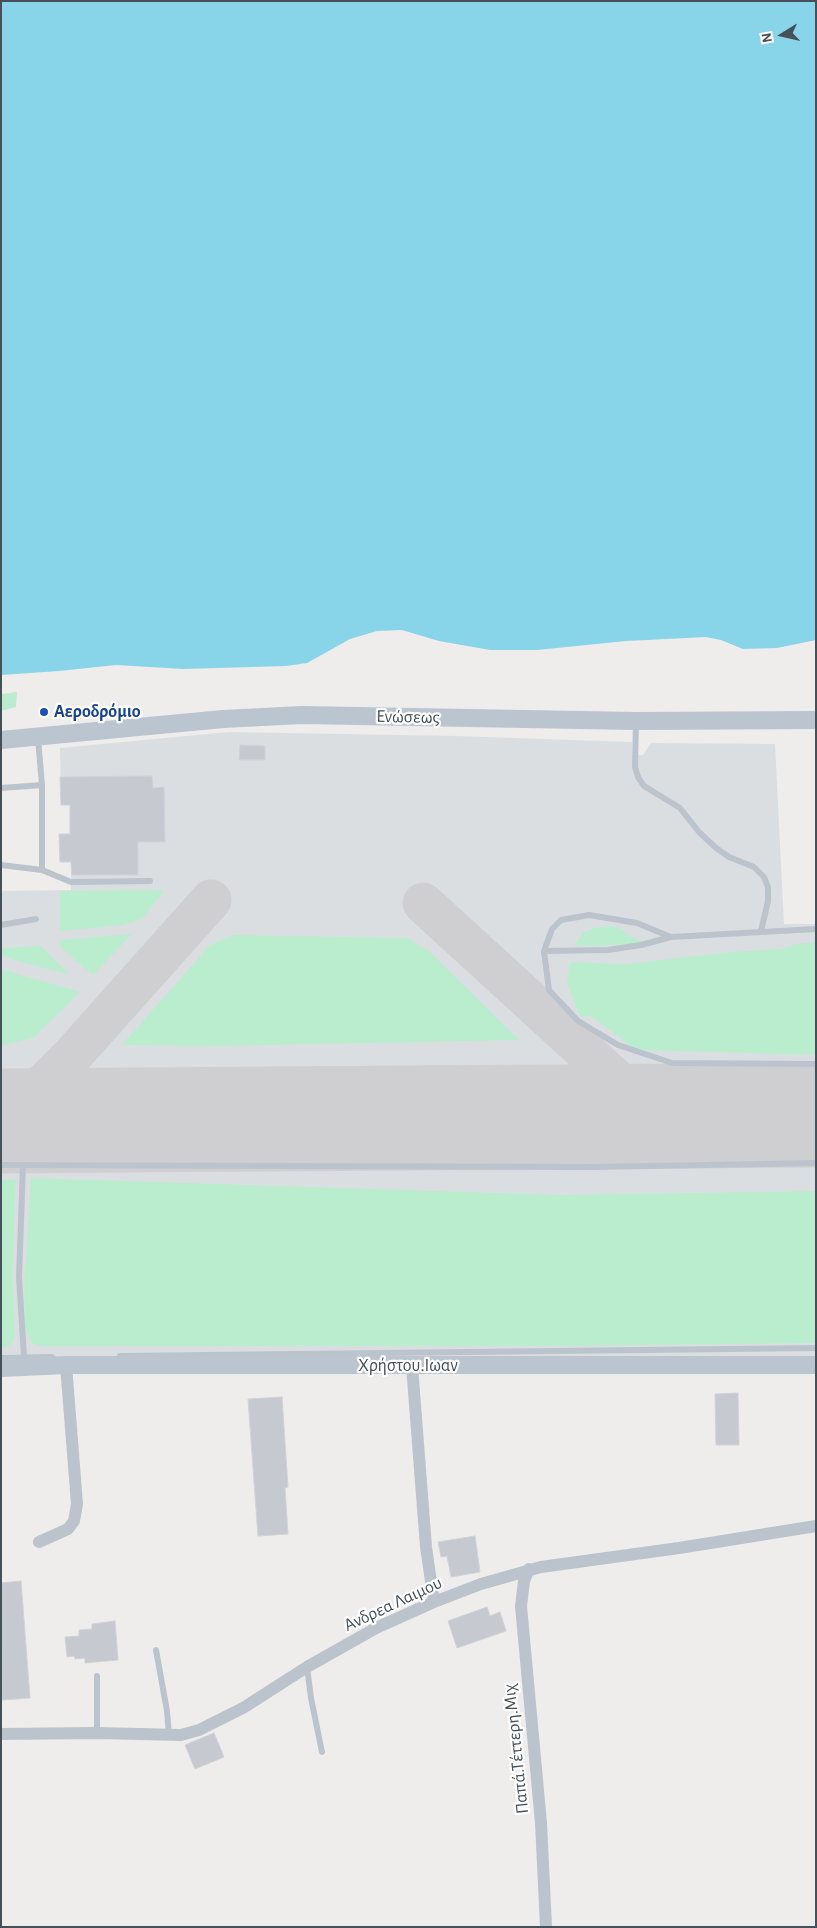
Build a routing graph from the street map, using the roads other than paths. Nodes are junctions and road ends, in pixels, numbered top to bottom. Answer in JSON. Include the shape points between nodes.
{"nodes":[{"id":1,"x":806,"y":718,"type":"edge"},
{"id":2,"x":636,"y":721,"type":"junction"},
{"id":3,"x":38,"y":737,"type":"junction"},
{"id":4,"x":1,"y":740,"type":"edge"},
{"id":5,"x":42,"y":785,"type":"junction"},
{"id":6,"x":1,"y":788,"type":"edge"},
{"id":7,"x":1,"y":865,"type":"edge"},
{"id":8,"x":42,"y":870,"type":"junction"},
{"id":9,"x":150,"y":881,"type":"dead end"},
{"id":10,"x":36,"y":919,"type":"dead end"},
{"id":11,"x":1,"y":924,"type":"edge"},
{"id":12,"x":816,"y":929,"type":"edge"},
{"id":13,"x":761,"y":931,"type":"junction"},
{"id":14,"x":672,"y":937,"type":"junction"},
{"id":15,"x":544,"y":951,"type":"junction"},
{"id":16,"x":816,"y":1064,"type":"edge"},
{"id":17,"x":816,"y":1163,"type":"edge"},
{"id":18,"x":1,"y":1165,"type":"edge"},
{"id":19,"x":23,"y":1165,"type":"junction"},
{"id":20,"x":816,"y":1348,"type":"edge"},
{"id":21,"x":112,"y":1356,"type":"dead end"},
{"id":22,"x":1,"y":1358,"type":"edge"},
{"id":23,"x":24,"y":1358,"type":"junction"},
{"id":24,"x":65,"y":1361,"type":"junction"},
{"id":25,"x":816,"y":1365,"type":"edge"},
{"id":26,"x":412,"y":1366,"type":"junction"},
{"id":27,"x":1,"y":1368,"type":"edge"},
{"id":28,"x":816,"y":1526,"type":"edge"},
{"id":29,"x":39,"y":1542,"type":"dead end"},
{"id":30,"x":529,"y":1569,"type":"junction"},
{"id":31,"x":434,"y":1602,"type":"junction"},
{"id":32,"x":156,"y":1650,"type":"dead end"},
{"id":33,"x":307,"y":1667,"type":"junction"},
{"id":34,"x":97,"y":1676,"type":"dead end"},
{"id":35,"x":1,"y":1734,"type":"edge"},
{"id":36,"x":97,"y":1734,"type":"junction"},
{"id":37,"x":169,"y":1736,"type":"junction"},
{"id":38,"x":322,"y":1752,"type":"dead end"},
{"id":39,"x":546,"y":1927,"type":"edge"}],
"edges":[{"from":1,"to":2,"type":"street","name":"Ενώσεως"},
{"from":2,"to":3,"type":"street","name":"Ενώσεως","via":[[302,715],[223,719]]},
{"from":2,"to":13,"type":"lane","via":[[635,767],[644,786],[680,808],[716,848],[754,867],[764,877],[768,901]]},
{"from":3,"to":4,"type":"street","name":"Ενώσεως"},
{"from":3,"to":5,"type":"lane"},
{"from":5,"to":6,"type":"lane"},
{"from":5,"to":8,"type":"lane"},
{"from":7,"to":8,"type":"lane"},
{"from":8,"to":9,"type":"lane","via":[[71,882]]},
{"from":10,"to":11,"type":"lane"},
{"from":12,"to":13,"type":"lane"},
{"from":13,"to":14,"type":"lane"},
{"from":14,"to":15,"type":"lane","via":[[608,950]]},
{"from":14,"to":15,"type":"lane","via":[[637,923],[589,915],[561,920],[552,930]]},
{"from":15,"to":16,"type":"lane","via":[[549,990],[578,1021],[618,1045],[672,1063]]},
{"from":17,"to":19,"type":"lane","via":[[592,1167]]},
{"from":18,"to":19,"type":"lane"},
{"from":19,"to":23,"type":"lane","via":[[19,1286]]},
{"from":20,"to":21,"type":"lane"},
{"from":22,"to":23,"type":"lane"},
{"from":23,"to":24,"type":"lane"},
{"from":24,"to":26,"type":"street","name":"Χρήστου.Ιωαν"},
{"from":24,"to":27,"type":"street","name":"Χρήστου.Ιωαν"},
{"from":24,"to":29,"type":"street","via":[[77,1504],[74,1521],[68,1529]]},
{"from":25,"to":26,"type":"street","name":"Χρήστου.Ιωαν"},
{"from":26,"to":31,"type":"street","via":[[426,1547]]},
{"from":28,"to":30,"type":"street","name":"Ανδρεα Λαιμου"},
{"from":30,"to":31,"type":"street","name":"Ανδρεα Λαιμου"},
{"from":30,"to":39,"type":"street","name":"Παπά.Τέττερη.Μιχ","via":[[521,1606],[541,1823]]},
{"from":31,"to":33,"type":"street","name":"Ανδρεα Λαιμου","via":[[376,1628]]},
{"from":32,"to":37,"type":"lane"},
{"from":33,"to":37,"type":"street","name":"Ανδρεα Λαιμου","via":[[243,1708],[199,1730]]},
{"from":33,"to":38,"type":"lane"},
{"from":34,"to":36,"type":"lane"},
{"from":35,"to":36,"type":"street","name":"Ανδρεα Λαιμου"},
{"from":36,"to":37,"type":"street","name":"Ανδρεα Λαιμου"}]}
